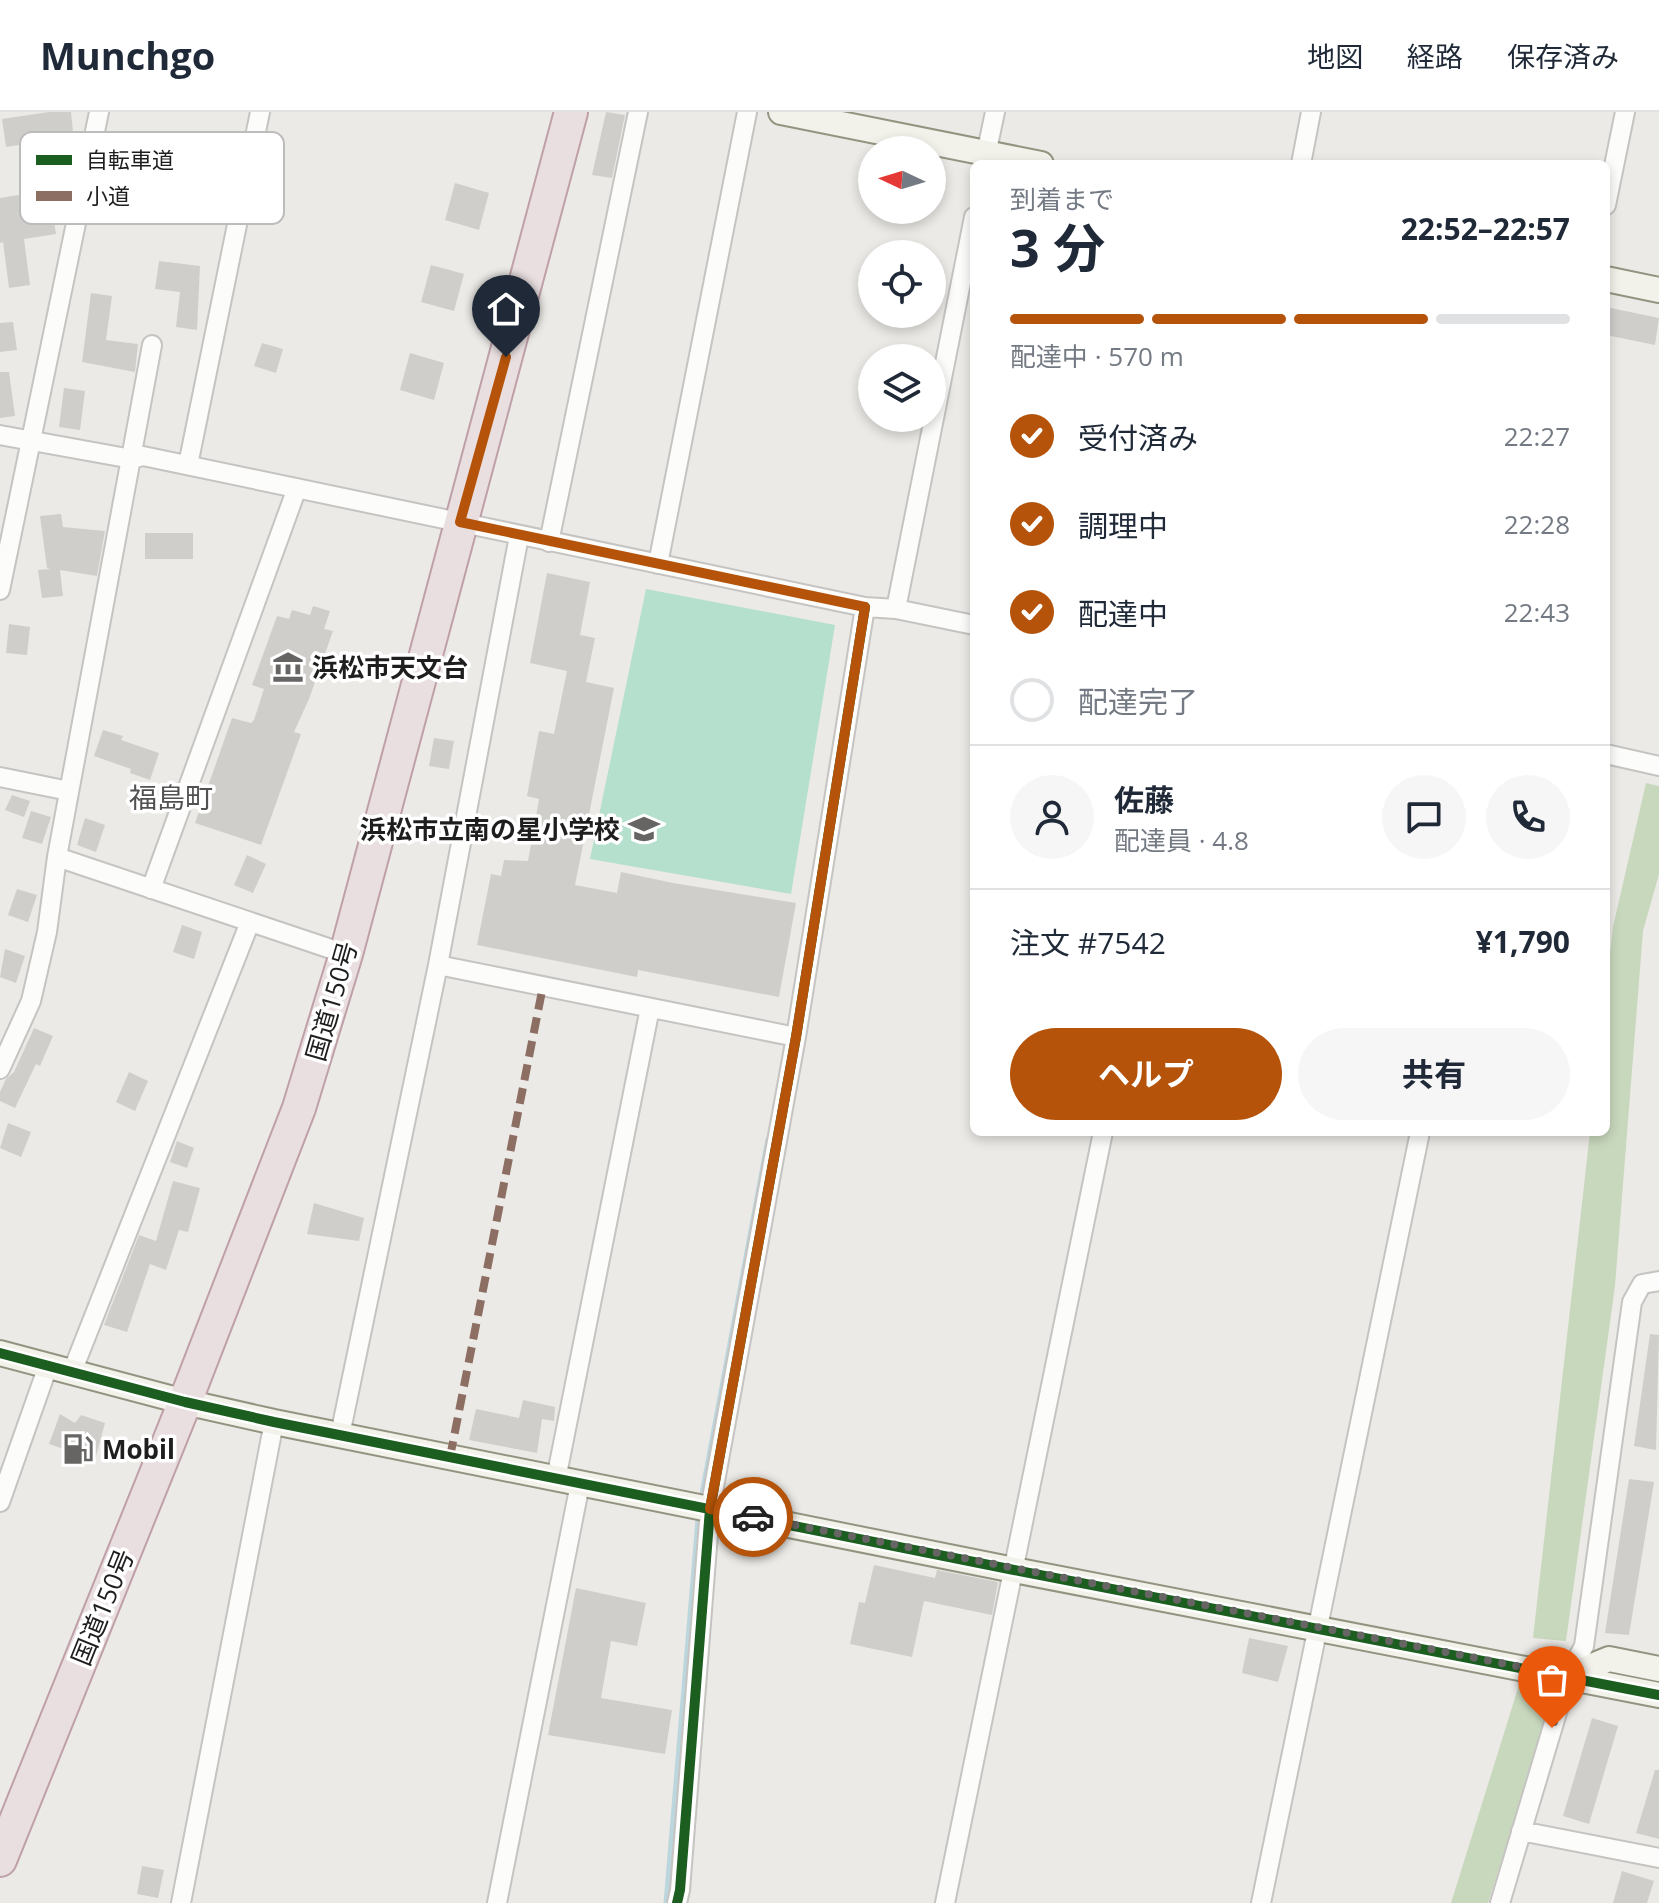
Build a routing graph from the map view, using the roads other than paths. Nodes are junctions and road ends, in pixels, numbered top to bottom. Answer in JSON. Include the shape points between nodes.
{"nodes":[{"id":1,"x":99,"y":112,"type":"edge"},
{"id":2,"x":260,"y":112,"type":"edge"},
{"id":3,"x":571,"y":112,"type":"edge"},
{"id":4,"x":638,"y":112,"type":"edge"},
{"id":5,"x":747,"y":112,"type":"edge"},
{"id":6,"x":781,"y":112,"type":"edge"},
{"id":7,"x":995,"y":112,"type":"edge"},
{"id":8,"x":1311,"y":112,"type":"edge"},
{"id":9,"x":1625,"y":112,"type":"edge"},
{"id":10,"x":95,"y":132,"type":"edge"},
{"id":11,"x":256,"y":132,"type":"edge"},
{"id":12,"x":986,"y":159,"type":"edge"},
{"id":13,"x":1302,"y":160,"type":"edge"},
{"id":14,"x":1610,"y":185,"type":"edge"},
{"id":15,"x":76,"y":224,"type":"edge"},
{"id":16,"x":237,"y":224,"type":"edge"},
{"id":17,"x":970,"y":237,"type":"edge"},
{"id":18,"x":1610,"y":280,"type":"edge"},
{"id":19,"x":1659,"y":290,"type":"edge"},
{"id":20,"x":152,"y":345,"type":"dead end"},
{"id":21,"x":0,"y":435,"type":"edge"},
{"id":22,"x":31,"y":442,"type":"junction"},
{"id":23,"x":132,"y":459,"type":"junction"},
{"id":24,"x":188,"y":465,"type":"junction"},
{"id":25,"x":297,"y":488,"type":"junction"},
{"id":26,"x":460,"y":522,"type":"junction"},
{"id":27,"x":519,"y":536,"type":"junction"},
{"id":28,"x":549,"y":542,"type":"junction"},
{"id":29,"x":658,"y":564,"type":"junction"},
{"id":30,"x":0,"y":590,"type":"edge"},
{"id":31,"x":865,"y":607,"type":"junction"},
{"id":32,"x":896,"y":609,"type":"junction"},
{"id":33,"x":970,"y":624,"type":"edge"},
{"id":34,"x":1610,"y":755,"type":"edge"},
{"id":35,"x":1659,"y":766,"type":"edge"},
{"id":36,"x":0,"y":777,"type":"edge"},
{"id":37,"x":69,"y":791,"type":"junction"},
{"id":38,"x":57,"y":857,"type":"junction"},
{"id":39,"x":151,"y":889,"type":"junction"},
{"id":40,"x":250,"y":922,"type":"junction"},
{"id":41,"x":346,"y":954,"type":"junction"},
{"id":42,"x":438,"y":965,"type":"junction"},
{"id":43,"x":650,"y":1008,"type":"junction"},
{"id":44,"x":796,"y":1037,"type":"junction"},
{"id":45,"x":0,"y":1069,"type":"edge"},
{"id":46,"x":1102,"y":1136,"type":"edge"},
{"id":47,"x":1419,"y":1136,"type":"edge"},
{"id":48,"x":1659,"y":1281,"type":"edge"},
{"id":49,"x":0,"y":1353,"type":"edge"},
{"id":50,"x":60,"y":1369,"type":"junction"},
{"id":51,"x":185,"y":1402,"type":"junction"},
{"id":52,"x":274,"y":1422,"type":"junction"},
{"id":53,"x":340,"y":1435,"type":"junction"},
{"id":54,"x":568,"y":1482,"type":"junction"},
{"id":55,"x":0,"y":1502,"type":"edge"},
{"id":56,"x":710,"y":1509,"type":"junction"},
{"id":57,"x":1014,"y":1570,"type":"junction"},
{"id":58,"x":1318,"y":1627,"type":"junction"},
{"id":59,"x":1659,"y":1669,"type":"edge"},
{"id":60,"x":1568,"y":1676,"type":"junction"},
{"id":61,"x":1659,"y":1695,"type":"edge"},
{"id":62,"x":1521,"y":1831,"type":"junction"},
{"id":63,"x":1659,"y":1858,"type":"edge"},
{"id":64,"x":0,"y":1860,"type":"edge"},
{"id":65,"x":181,"y":1903,"type":"edge"},
{"id":66,"x":497,"y":1903,"type":"edge"},
{"id":67,"x":677,"y":1903,"type":"edge"},
{"id":68,"x":945,"y":1903,"type":"edge"},
{"id":69,"x":1261,"y":1903,"type":"edge"},
{"id":70,"x":1500,"y":1903,"type":"edge"}],
"edges":[{"from":1,"to":10,"type":"street"},
{"from":2,"to":11,"type":"street"},
{"from":3,"to":26,"type":"highway","name":"国道150号"},
{"from":4,"to":28,"type":"street"},
{"from":5,"to":29,"type":"street"},
{"from":6,"to":12,"type":"street"},
{"from":7,"to":12,"type":"street"},
{"from":8,"to":13,"type":"street"},
{"from":9,"to":14,"type":"street"},
{"from":15,"to":22,"type":"street"},
{"from":16,"to":24,"type":"street"},
{"from":17,"to":32,"type":"street"},
{"from":18,"to":19,"type":"street"},
{"from":20,"to":23,"type":"street"},
{"from":21,"to":22,"type":"street"},
{"from":22,"to":23,"type":"street"},
{"from":22,"to":30,"type":"street"},
{"from":23,"to":24,"type":"street","via":[[143,456]]},
{"from":23,"to":37,"type":"street"},
{"from":24,"to":25,"type":"street"},
{"from":25,"to":26,"type":"street"},
{"from":25,"to":39,"type":"street"},
{"from":26,"to":27,"type":"street"},
{"from":26,"to":41,"type":"highway","name":"国道150号"},
{"from":27,"to":28,"type":"street"},
{"from":27,"to":42,"type":"street"},
{"from":28,"to":29,"type":"street"},
{"from":29,"to":31,"type":"street"},
{"from":31,"to":32,"type":"street"},
{"from":31,"to":44,"type":"street"},
{"from":32,"to":33,"type":"street"},
{"from":34,"to":35,"type":"street"},
{"from":36,"to":37,"type":"street"},
{"from":37,"to":38,"type":"street"},
{"from":38,"to":39,"type":"street"},
{"from":38,"to":45,"type":"street","via":[[31,1001]]},
{"from":39,"to":40,"type":"street"},
{"from":40,"to":41,"type":"street"},
{"from":40,"to":50,"type":"street"},
{"from":41,"to":51,"type":"highway","name":"国道150号","via":[[299,1108]]},
{"from":42,"to":43,"type":"street"},
{"from":42,"to":53,"type":"street"},
{"from":43,"to":44,"type":"street"},
{"from":43,"to":54,"type":"street"},
{"from":44,"to":56,"type":"street"},
{"from":46,"to":57,"type":"street"},
{"from":47,"to":58,"type":"street"},
{"from":48,"to":60,"type":"street","via":[[1642,1284],[1632,1302],[1584,1646]]},
{"from":49,"to":50,"type":"street"},
{"from":50,"to":51,"type":"street"},
{"from":50,"to":55,"type":"street"},
{"from":51,"to":52,"type":"street"},
{"from":51,"to":64,"type":"highway","name":"国道150号"},
{"from":52,"to":53,"type":"street"},
{"from":52,"to":65,"type":"street"},
{"from":53,"to":54,"type":"street"},
{"from":54,"to":56,"type":"street"},
{"from":54,"to":66,"type":"street"},
{"from":56,"to":57,"type":"street"},
{"from":56,"to":67,"type":"street"},
{"from":57,"to":58,"type":"street"},
{"from":57,"to":68,"type":"street"},
{"from":58,"to":60,"type":"street"},
{"from":58,"to":69,"type":"street"},
{"from":59,"to":60,"type":"street","via":[[1609,1659]]},
{"from":60,"to":61,"type":"street"},
{"from":60,"to":62,"type":"street"},
{"from":62,"to":63,"type":"street"},
{"from":62,"to":70,"type":"street"}]}
